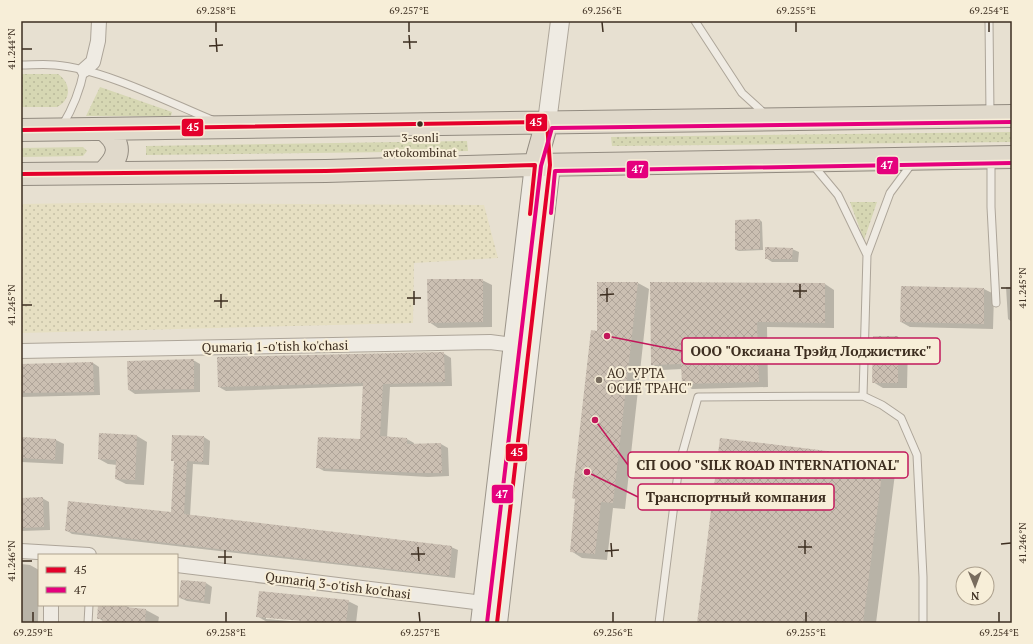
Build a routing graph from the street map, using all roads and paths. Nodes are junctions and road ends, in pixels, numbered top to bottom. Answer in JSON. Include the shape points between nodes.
{"nodes":[{"id":1,"x":99,"y":21,"type":"edge"},
{"id":2,"x":560,"y":21,"type":"edge"},
{"id":3,"x":695,"y":21,"type":"edge"},
{"id":4,"x":989,"y":21,"type":"edge"},
{"id":5,"x":21,"y":65,"type":"edge"},
{"id":6,"x":84,"y":70,"type":"junction"},
{"id":7,"x":990,"y":116,"type":"junction"},
{"id":8,"x":1012,"y":116,"type":"edge"},
{"id":9,"x":771,"y":119,"type":"junction"},
{"id":10,"x":547,"y":122,"type":"junction"},
{"id":11,"x":231,"y":127,"type":"junction"},
{"id":12,"x":103,"y":129,"type":"junction"},
{"id":13,"x":21,"y":130,"type":"edge"},
{"id":14,"x":60,"y":130,"type":"junction"},
{"id":15,"x":1002,"y":157,"type":"edge"},
{"id":16,"x":916,"y":158,"type":"junction"},
{"id":17,"x":809,"y":160,"type":"junction"},
{"id":18,"x":542,"y":165,"type":"junction"},
{"id":19,"x":103,"y":173,"type":"junction"},
{"id":20,"x":21,"y":174,"type":"edge"},
{"id":21,"x":867,"y":255,"type":"junction"},
{"id":22,"x":996,"y":303,"type":"dead end"},
{"id":23,"x":521,"y":346,"type":"junction"},
{"id":24,"x":21,"y":351,"type":"edge"},
{"id":25,"x":863,"y":396,"type":"junction"},
{"id":26,"x":21,"y":550,"type":"edge"},
{"id":27,"x":52,"y":553,"type":"edge"},
{"id":28,"x":70,"y":554,"type":"edge"},
{"id":29,"x":178,"y":565,"type":"edge"},
{"id":30,"x":51,"y":606,"type":"edge"},
{"id":31,"x":89,"y":606,"type":"edge"},
{"id":32,"x":493,"y":610,"type":"edge"},
{"id":33,"x":51,"y":623,"type":"edge"},
{"id":34,"x":88,"y":623,"type":"edge"},
{"id":35,"x":481,"y":623,"type":"edge"},
{"id":36,"x":659,"y":623,"type":"edge"},
{"id":37,"x":923,"y":623,"type":"edge"}],
"edges":[{"from":1,"to":6,"type":"street","via":[[93,62]]},
{"from":2,"to":10,"type":"street"},
{"from":3,"to":9,"type":"lane","via":[[742,93]]},
{"from":4,"to":7,"type":"lane"},
{"from":5,"to":6,"type":"lane","via":[[55,65]]},
{"from":6,"to":11,"type":"lane"},
{"from":6,"to":14,"type":"lane","via":[[73,107]]},
{"from":7,"to":8,"type":"highway"},
{"from":7,"to":9,"type":"highway"},
{"from":9,"to":10,"type":"highway"},
{"from":10,"to":11,"type":"highway"},
{"from":10,"to":18,"type":"highway"},
{"from":11,"to":12,"type":"highway"},
{"from":12,"to":14,"type":"highway"},
{"from":12,"to":19,"type":"highway","via":[[114,140],[117,151],[113,163]]},
{"from":13,"to":14,"type":"highway"},
{"from":15,"to":16,"type":"highway"},
{"from":15,"to":22,"type":"lane","via":[[991,208]]},
{"from":16,"to":17,"type":"highway"},
{"from":16,"to":21,"type":"lane","via":[[890,193]]},
{"from":17,"to":18,"type":"highway"},
{"from":17,"to":21,"type":"lane","via":[[838,195]]},
{"from":18,"to":19,"type":"highway","via":[[326,171]]},
{"from":18,"to":23,"type":"main road"},
{"from":19,"to":20,"type":"highway"},
{"from":21,"to":25,"type":"lane"},
{"from":23,"to":24,"type":"street","name":"Qumariq 1-o'tish ko'chasi","via":[[490,342]]},
{"from":23,"to":32,"type":"main road"},
{"from":25,"to":36,"type":"lane","via":[[698,397],[680,464]]},
{"from":25,"to":37,"type":"lane","via":[[901,418],[916,455]]},
{"from":26,"to":27,"type":"street"},
{"from":27,"to":28,"type":"street"},
{"from":29,"to":32,"type":"street","name":"Qumariq 3-o'tish ko'chasi"},
{"from":30,"to":33,"type":"street"},
{"from":31,"to":34,"type":"lane"},
{"from":32,"to":35,"type":"main road"}]}
